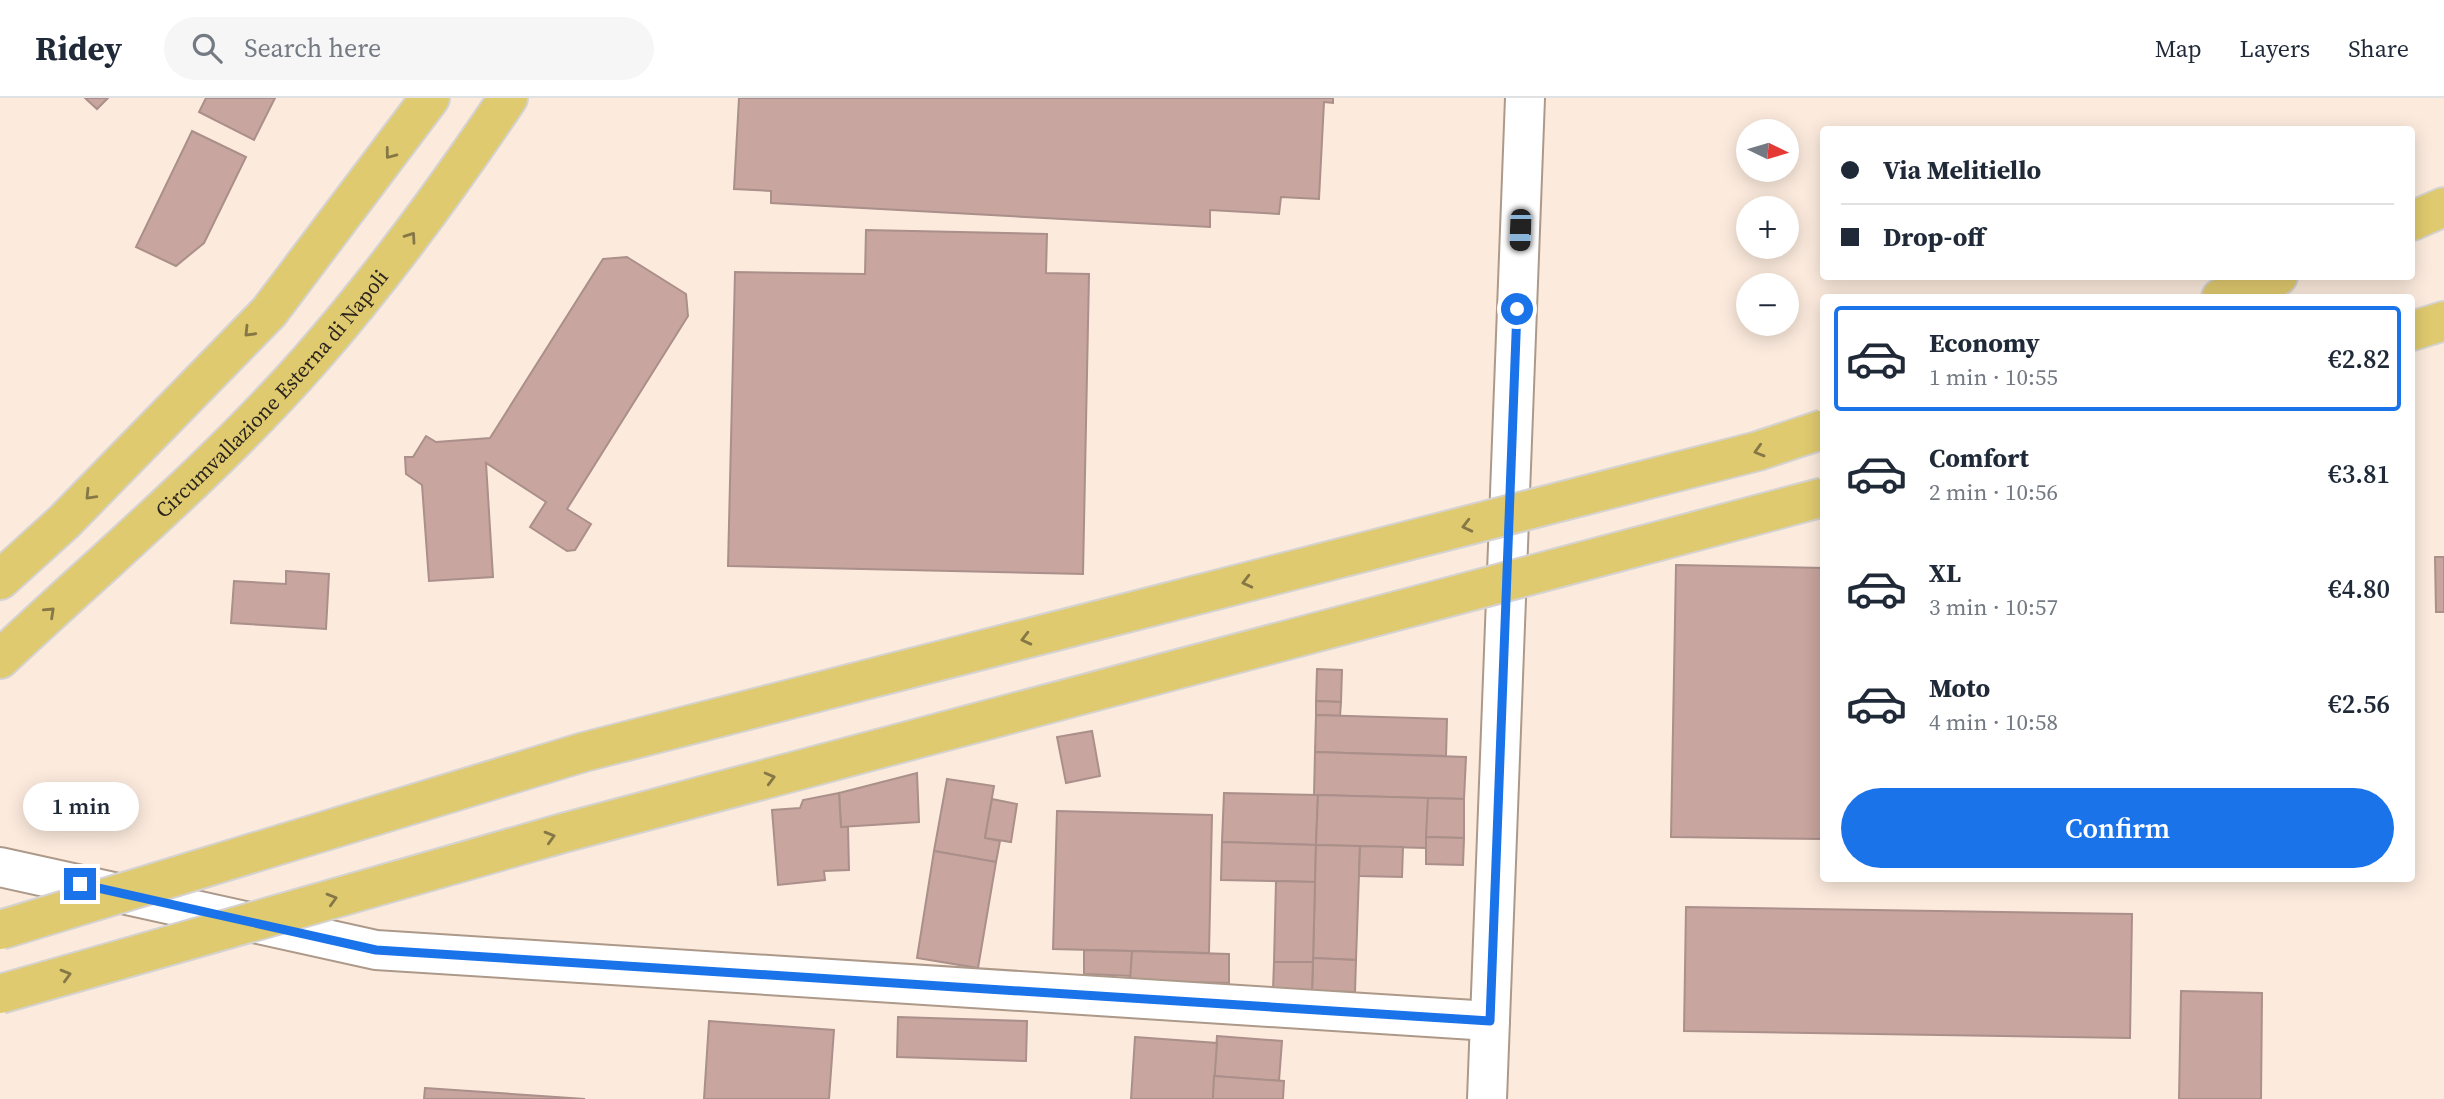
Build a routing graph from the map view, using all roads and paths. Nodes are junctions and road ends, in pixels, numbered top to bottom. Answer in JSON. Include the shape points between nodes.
{"nodes":[{"id":1,"x":430,"y":98,"type":"edge"},
{"id":2,"x":508,"y":98,"type":"edge"},
{"id":3,"x":1525,"y":98,"type":"edge"},
{"id":4,"x":2444,"y":207,"type":"edge"},
{"id":5,"x":2415,"y":220,"type":"edge"},
{"id":6,"x":2268,"y":280,"type":"edge"},
{"id":7,"x":2231,"y":294,"type":"edge"},
{"id":8,"x":2444,"y":321,"type":"edge"},
{"id":9,"x":2415,"y":330,"type":"edge"},
{"id":10,"x":1820,"y":430,"type":"edge"},
{"id":11,"x":1820,"y":497,"type":"edge"},
{"id":12,"x":0,"y":580,"type":"edge"},
{"id":13,"x":0,"y":659,"type":"edge"},
{"id":14,"x":0,"y":867,"type":"edge"},
{"id":15,"x":0,"y":930,"type":"edge"},
{"id":16,"x":0,"y":994,"type":"edge"},
{"id":17,"x":1490,"y":1021,"type":"junction"},
{"id":18,"x":1487,"y":1099,"type":"edge"}],
"edges":[{"from":1,"to":12,"type":"highway","one_way":true,"via":[[269,312],[64,522]]},
{"from":13,"to":2,"type":"highway","name":"Circumvallazione Esterna di Napoli","one_way":true,"via":[[226,448],[309,362],[392,262]]},
{"from":3,"to":17,"type":"street"},
{"from":4,"to":5,"type":"highway"},
{"from":6,"to":7,"type":"highway"},
{"from":8,"to":9,"type":"highway"},
{"from":10,"to":15,"type":"highway","one_way":true,"bridge":true,"via":[[1758,451],[584,752]]},
{"from":16,"to":11,"type":"highway","one_way":true,"bridge":true,"via":[[563,833]]},
{"from":14,"to":17,"type":"street","via":[[376,950]]},
{"from":17,"to":18,"type":"street"}]}
